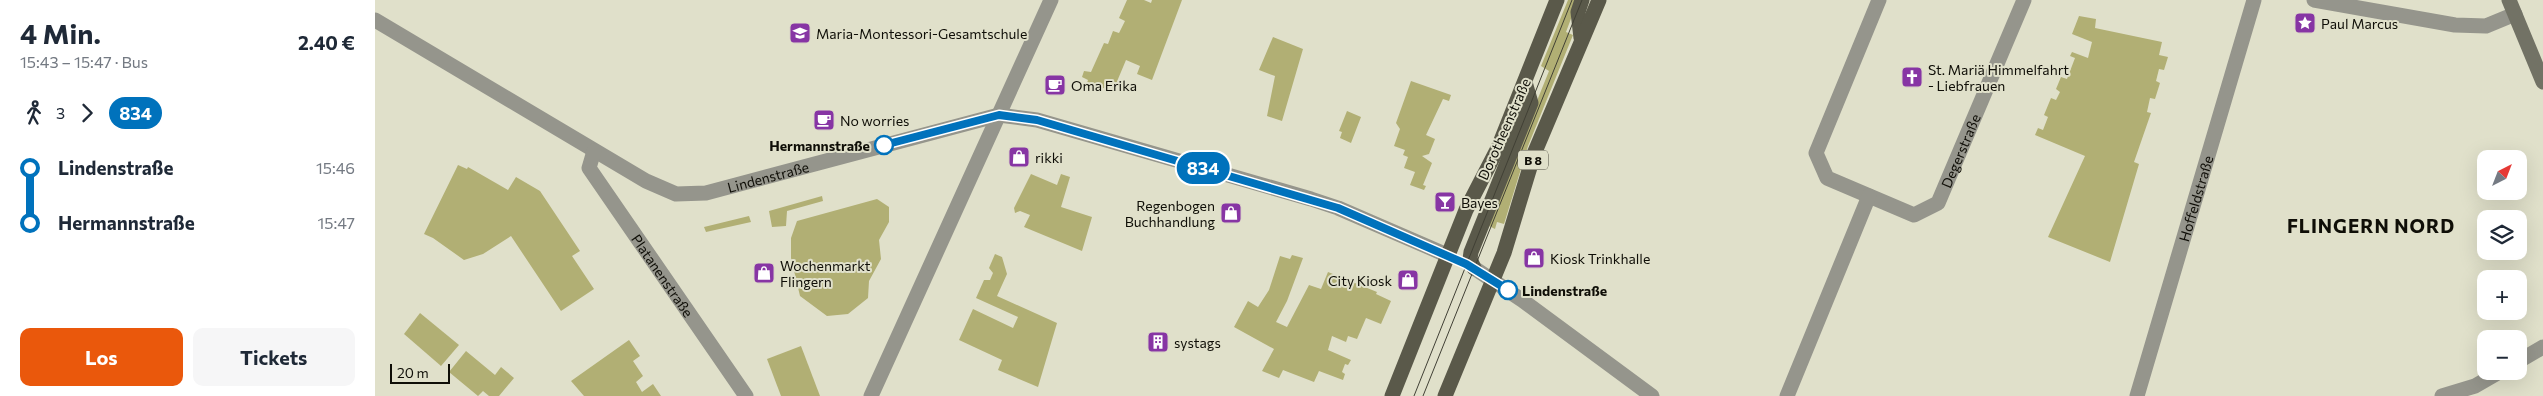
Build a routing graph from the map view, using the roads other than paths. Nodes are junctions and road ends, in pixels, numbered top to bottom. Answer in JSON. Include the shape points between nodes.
{"nodes":[{"id":1,"x":1051,"y":0,"type":"edge"},
{"id":2,"x":1557,"y":0,"type":"edge"},
{"id":3,"x":1583,"y":0,"type":"edge"},
{"id":4,"x":1599,"y":0,"type":"edge"},
{"id":5,"x":1879,"y":0,"type":"edge"},
{"id":6,"x":2024,"y":0,"type":"edge"},
{"id":7,"x":2254,"y":0,"type":"edge"},
{"id":8,"x":2314,"y":0,"type":"edge"},
{"id":9,"x":2509,"y":0,"type":"edge"},
{"id":10,"x":2515,"y":14,"type":"junction"},
{"id":11,"x":375,"y":20,"type":"edge"},
{"id":12,"x":1581,"y":40,"type":"junction"},
{"id":13,"x":1525,"y":82,"type":"junction"},
{"id":14,"x":2543,"y":82,"type":"edge"},
{"id":15,"x":999,"y":115,"type":"junction"},
{"id":16,"x":594,"y":150,"type":"junction"},
{"id":17,"x":1869,"y":196,"type":"junction"},
{"id":18,"x":1449,"y":256,"type":"junction"},
{"id":19,"x":1474,"y":268,"type":"joint"},
{"id":20,"x":1492,"y":279,"type":"junction"},
{"id":21,"x":2543,"y":347,"type":"edge"},
{"id":22,"x":2527,"y":356,"type":"edge"},
{"id":23,"x":2485,"y":380,"type":"edge"},
{"id":24,"x":746,"y":396,"type":"edge"},
{"id":25,"x":871,"y":396,"type":"edge"},
{"id":26,"x":1392,"y":396,"type":"edge"},
{"id":27,"x":1445,"y":396,"type":"edge"},
{"id":28,"x":1652,"y":396,"type":"edge"},
{"id":29,"x":1787,"y":396,"type":"edge"},
{"id":30,"x":2137,"y":396,"type":"edge"},
{"id":31,"x":2442,"y":396,"type":"edge"}],
"edges":[{"from":1,"to":15,"type":"street"},
{"from":2,"to":13,"type":"main road","name":"Dorotheenstraße","number":"B 8"},
{"from":3,"to":12,"type":"main road","via":[[1578,12]]},
{"from":4,"to":12,"type":"main road","number":"B 8"},
{"from":5,"to":17,"type":"street","name":"Degerstraße","via":[[1816,152],[1827,178]]},
{"from":6,"to":17,"type":"street","name":"Degerstraße","via":[[1938,202],[1914,215]]},
{"from":7,"to":30,"type":"street","name":"Hoffeldstraße"},
{"from":8,"to":10,"type":"street","via":[[2455,24],[2486,26]]},
{"from":9,"to":10,"type":"main road"},
{"from":10,"to":14,"type":"main road"},
{"from":11,"to":16,"type":"street","name":"Lindenstraße"},
{"from":12,"to":20,"type":"main road","number":"B 8","via":[[1535,154],[1520,206]]},
{"from":13,"to":18,"type":"main road","name":"Dorotheenstraße","number":"B 8","via":[[1498,148],[1466,210]]},
{"from":13,"to":19,"type":"main road","via":[[1531,103],[1471,252]]},
{"from":15,"to":16,"type":"street","name":"Lindenstraße","via":[[706,192],[677,194],[646,181]]},
{"from":15,"to":18,"type":"street","name":"Lindenstraße","via":[[1037,120],[1311,199]]},
{"from":15,"to":25,"type":"street"},
{"from":16,"to":24,"type":"street","name":"Platanenstraße","via":[[589,168]]},
{"from":17,"to":29,"type":"street"},
{"from":18,"to":26,"type":"main road","name":"Dorotheenstraße","number":"B 8"},
{"from":19,"to":20,"type":"street"},
{"from":20,"to":27,"type":"main road","number":"B 8"},
{"from":20,"to":28,"type":"street"},
{"from":21,"to":22,"type":"street"},
{"from":23,"to":31,"type":"street"}]}
